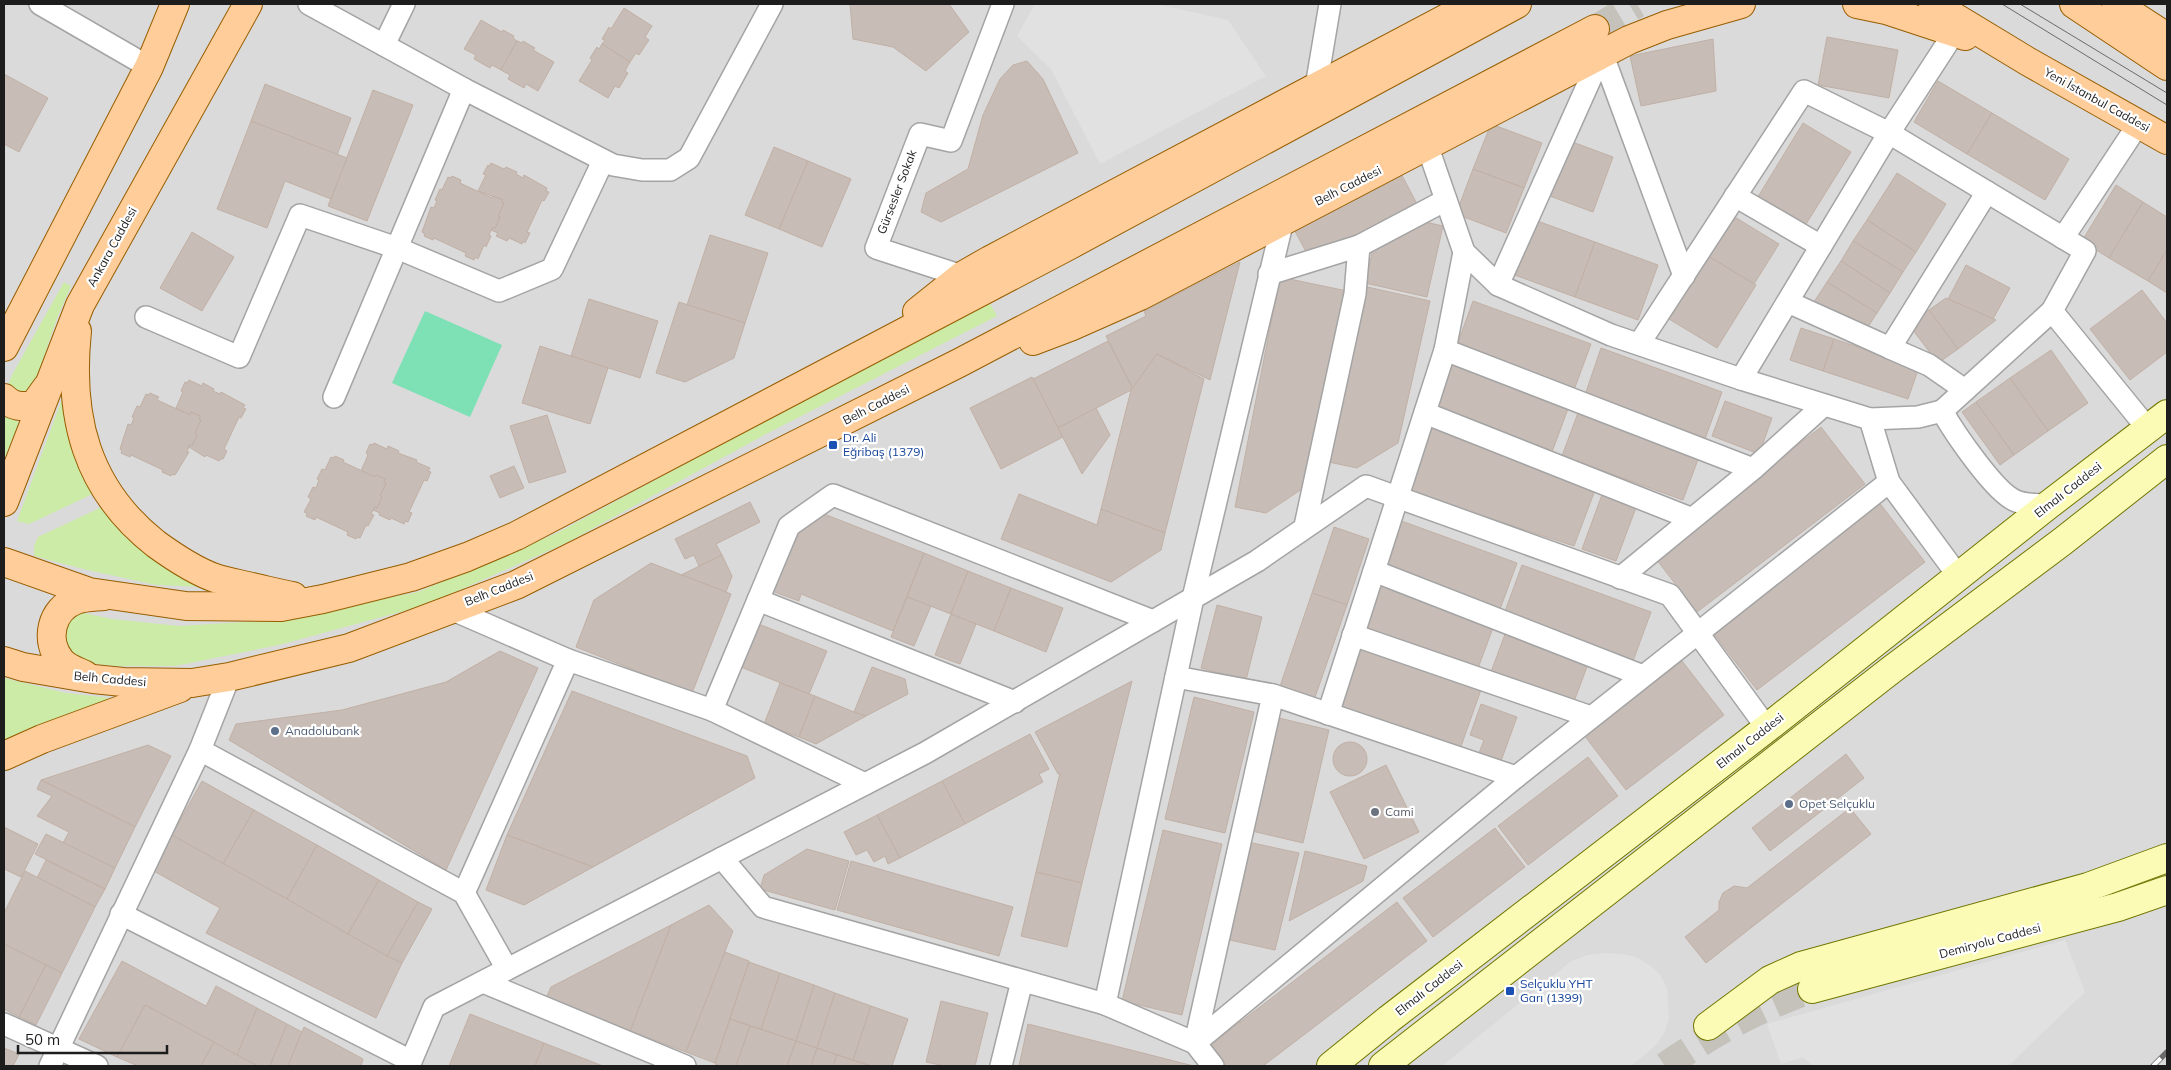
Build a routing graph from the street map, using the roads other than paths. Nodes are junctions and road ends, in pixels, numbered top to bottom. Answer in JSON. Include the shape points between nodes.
{"nodes":[{"id":1,"x":40,"y":4,"type":"edge"},
{"id":2,"x":175,"y":4,"type":"edge"},
{"id":3,"x":248,"y":4,"type":"edge"},
{"id":4,"x":309,"y":4,"type":"edge"},
{"id":5,"x":404,"y":4,"type":"edge"},
{"id":6,"x":772,"y":4,"type":"edge"},
{"id":7,"x":1003,"y":4,"type":"edge"},
{"id":8,"x":1330,"y":4,"type":"edge"},
{"id":9,"x":1472,"y":4,"type":"edge"},
{"id":10,"x":1517,"y":4,"type":"edge"},
{"id":11,"x":1737,"y":4,"type":"edge"},
{"id":12,"x":1857,"y":4,"type":"edge"},
{"id":13,"x":1933,"y":4,"type":"edge"},
{"id":14,"x":2074,"y":4,"type":"edge"},
{"id":15,"x":2116,"y":4,"type":"edge"},
{"id":16,"x":1954,"y":32,"type":"junction"},
{"id":17,"x":2167,"y":37,"type":"edge"},
{"id":18,"x":1598,"y":41,"type":"junction"},
{"id":19,"x":384,"y":45,"type":"junction"},
{"id":20,"x":2026,"y":60,"type":"junction"},
{"id":21,"x":2167,"y":66,"type":"edge"},
{"id":22,"x":149,"y":67,"type":"junction"},
{"id":23,"x":1316,"y":87,"type":"junction"},
{"id":24,"x":464,"y":90,"type":"junction"},
{"id":25,"x":2140,"y":123,"type":"junction"},
{"id":26,"x":1889,"y":133,"type":"junction"},
{"id":27,"x":2167,"y":140,"type":"edge"},
{"id":28,"x":1427,"y":145,"type":"junction"},
{"id":29,"x":2167,"y":147,"type":"edge"},
{"id":30,"x":604,"y":161,"type":"junction"},
{"id":31,"x":1987,"y":192,"type":"junction"},
{"id":32,"x":1735,"y":196,"type":"junction"},
{"id":33,"x":1446,"y":200,"type":"junction"},
{"id":34,"x":1283,"y":220,"type":"junction"},
{"id":35,"x":2063,"y":238,"type":"junction"},
{"id":36,"x":1359,"y":246,"type":"junction"},
{"id":37,"x":1821,"y":246,"type":"junction"},
{"id":38,"x":397,"y":248,"type":"junction"},
{"id":39,"x":1464,"y":252,"type":"junction"},
{"id":40,"x":1269,"y":274,"type":"junction"},
{"id":41,"x":962,"y":276,"type":"junction"},
{"id":42,"x":1684,"y":276,"type":"junction"},
{"id":43,"x":1498,"y":285,"type":"junction"},
{"id":44,"x":1788,"y":302,"type":"junction"},
{"id":45,"x":80,"y":305,"type":"junction"},
{"id":46,"x":2052,"y":311,"type":"junction"},
{"id":47,"x":146,"y":317,"type":"dead end"},
{"id":48,"x":12,"y":322,"type":"edge"},
{"id":49,"x":896,"y":336,"type":"junction"},
{"id":50,"x":1639,"y":344,"type":"junction"},
{"id":51,"x":4,"y":347,"type":"edge"},
{"id":52,"x":1890,"y":348,"type":"junction"},
{"id":53,"x":1445,"y":350,"type":"junction"},
{"id":54,"x":959,"y":363,"type":"junction"},
{"id":55,"x":1741,"y":379,"type":"junction"},
{"id":56,"x":47,"y":386,"type":"junction"},
{"id":57,"x":1965,"y":390,"type":"junction"},
{"id":58,"x":334,"y":397,"type":"dead end"},
{"id":59,"x":4,"y":398,"type":"edge"},
{"id":60,"x":1824,"y":405,"type":"junction"},
{"id":61,"x":2167,"y":406,"type":"edge"},
{"id":62,"x":1942,"y":411,"type":"junction"},
{"id":63,"x":1424,"y":413,"type":"junction"},
{"id":64,"x":1870,"y":419,"type":"junction"},
{"id":65,"x":2157,"y":421,"type":"edge"},
{"id":66,"x":2167,"y":459,"type":"edge"},
{"id":67,"x":1753,"y":469,"type":"junction"},
{"id":68,"x":1889,"y":482,"type":"junction"},
{"id":69,"x":2167,"y":484,"type":"edge"},
{"id":70,"x":1397,"y":497,"type":"junction"},
{"id":71,"x":4,"y":502,"type":"edge"},
{"id":72,"x":2047,"y":506,"type":"junction"},
{"id":73,"x":1690,"y":518,"type":"junction"},
{"id":74,"x":1305,"y":526,"type":"junction"},
{"id":75,"x":2063,"y":542,"type":"junction"},
{"id":76,"x":4,"y":562,"type":"edge"},
{"id":77,"x":1374,"y":571,"type":"junction"},
{"id":78,"x":1959,"y":576,"type":"junction"},
{"id":79,"x":1620,"y":578,"type":"junction"},
{"id":80,"x":110,"y":595,"type":"junction"},
{"id":81,"x":1193,"y":598,"type":"junction"},
{"id":82,"x":323,"y":600,"type":"junction"},
{"id":83,"x":758,"y":600,"type":"junction"},
{"id":84,"x":451,"y":609,"type":"junction"},
{"id":85,"x":1154,"y":621,"type":"junction"},
{"id":86,"x":1697,"y":633,"type":"junction"},
{"id":87,"x":1353,"y":635,"type":"junction"},
{"id":88,"x":4,"y":660,"type":"edge"},
{"id":89,"x":568,"y":660,"type":"junction"},
{"id":90,"x":1643,"y":676,"type":"junction"},
{"id":91,"x":228,"y":677,"type":"junction"},
{"id":92,"x":1176,"y":677,"type":"junction"},
{"id":93,"x":93,"y":678,"type":"junction"},
{"id":94,"x":192,"y":683,"type":"junction"},
{"id":95,"x":1273,"y":695,"type":"junction"},
{"id":96,"x":1015,"y":702,"type":"junction"},
{"id":97,"x":712,"y":710,"type":"junction"},
{"id":98,"x":1328,"y":714,"type":"junction"},
{"id":99,"x":1592,"y":717,"type":"junction"},
{"id":100,"x":1767,"y":728,"type":"junction"},
{"id":101,"x":200,"y":750,"type":"junction"},
{"id":102,"x":4,"y":756,"type":"edge"},
{"id":103,"x":1516,"y":777,"type":"junction"},
{"id":104,"x":865,"y":784,"type":"junction"},
{"id":105,"x":722,"y":858,"type":"junction"},
{"id":106,"x":2167,"y":858,"type":"edge"},
{"id":107,"x":2167,"y":890,"type":"edge"},
{"id":108,"x":464,"y":893,"type":"junction"},
{"id":109,"x":121,"y":914,"type":"junction"},
{"id":110,"x":506,"y":969,"type":"junction"},
{"id":111,"x":1022,"y":981,"type":"junction"},
{"id":112,"x":483,"y":982,"type":"junction"},
{"id":113,"x":1812,"y":989,"type":"tunnel mouth"},
{"id":114,"x":1105,"y":1004,"type":"junction"},
{"id":115,"x":4,"y":1024,"type":"edge"},
{"id":116,"x":1708,"y":1026,"type":"dead end"},
{"id":117,"x":1195,"y":1044,"type":"junction"},
{"id":118,"x":54,"y":1057,"type":"edge"},
{"id":119,"x":410,"y":1064,"type":"edge"},
{"id":120,"x":97,"y":1066,"type":"edge"},
{"id":121,"x":685,"y":1066,"type":"edge"},
{"id":122,"x":1001,"y":1066,"type":"edge"},
{"id":123,"x":1213,"y":1066,"type":"edge"},
{"id":124,"x":1331,"y":1066,"type":"edge"},
{"id":125,"x":1383,"y":1066,"type":"edge"}],
"edges":[{"from":1,"to":22,"type":"street"},
{"from":2,"to":22,"type":"main road"},
{"from":3,"to":45,"type":"main road","name":"Ankara Caddesi"},
{"from":4,"to":19,"type":"street"},
{"from":5,"to":19,"type":"street"},
{"from":6,"to":30,"type":"street","via":[[689,158],[670,170],[642,170],[613,166]]},
{"from":7,"to":41,"type":"street","name":"Gürsesler Sokak","via":[[951,140],[920,134],[876,248]]},
{"from":8,"to":23,"type":"street"},
{"from":9,"to":23,"type":"main road"},
{"from":10,"to":49,"type":"main road"},
{"from":11,"to":18,"type":"main road","name":"Belh Caddesi"},
{"from":12,"to":16,"type":"main road"},
{"from":13,"to":20,"type":"main road"},
{"from":14,"to":21,"type":"main road"},
{"from":15,"to":17,"type":"main road"},
{"from":16,"to":20,"type":"main road"},
{"from":16,"to":26,"type":"street"},
{"from":18,"to":28,"type":"main road","name":"Belh Caddesi"},
{"from":18,"to":42,"type":"street"},
{"from":18,"to":43,"type":"street"},
{"from":18,"to":54,"type":"main road","name":"Belh Caddesi"},
{"from":19,"to":24,"type":"street"},
{"from":20,"to":25,"type":"main road","name":"Yeni İstanbul Caddesi"},
{"from":22,"to":48,"type":"main road"},
{"from":23,"to":41,"type":"main road"},
{"from":24,"to":30,"type":"street"},
{"from":24,"to":38,"type":"street"},
{"from":25,"to":27,"type":"main road","name":"Yeni İstanbul Caddesi"},
{"from":25,"to":29,"type":"main road"},
{"from":25,"to":35,"type":"street"},
{"from":26,"to":31,"type":"street"},
{"from":26,"to":32,"type":"street","via":[[1804,91]]},
{"from":26,"to":37,"type":"street"},
{"from":28,"to":33,"type":"street"},
{"from":28,"to":34,"type":"main road","name":"Belh Caddesi"},
{"from":30,"to":38,"type":"street","via":[[552,268],[499,291]]},
{"from":31,"to":35,"type":"street"},
{"from":31,"to":52,"type":"street"},
{"from":32,"to":37,"type":"street"},
{"from":32,"to":42,"type":"street"},
{"from":33,"to":36,"type":"street"},
{"from":33,"to":39,"type":"street"},
{"from":34,"to":40,"type":"street"},
{"from":34,"to":54,"type":"main road","name":"Belh Caddesi","via":[[1108,311],[1028,342]]},
{"from":35,"to":46,"type":"street","via":[[2085,251]]},
{"from":36,"to":40,"type":"street"},
{"from":36,"to":74,"type":"street","via":[[1355,294]]},
{"from":37,"to":44,"type":"street"},
{"from":38,"to":47,"type":"street","via":[[300,215],[239,356]]},
{"from":38,"to":58,"type":"street"},
{"from":39,"to":43,"type":"street"},
{"from":39,"to":53,"type":"street"},
{"from":40,"to":81,"type":"street"},
{"from":41,"to":49,"type":"main road","via":[[927,303]]},
{"from":42,"to":50,"type":"street"},
{"from":43,"to":50,"type":"street","via":[[1611,335]]},
{"from":44,"to":52,"type":"street"},
{"from":44,"to":55,"type":"street"},
{"from":45,"to":56,"type":"main road","name":"Ankara Caddesi"},
{"from":45,"to":82,"type":"main road","via":[[74,358],[80,423],[99,479],[116,505],[143,534],[172,556],[214,577]]},
{"from":46,"to":57,"type":"street"},
{"from":46,"to":65,"type":"street"},
{"from":48,"to":51,"type":"main road"},
{"from":49,"to":82,"type":"main road","via":[[516,536],[411,577]]},
{"from":50,"to":55,"type":"street"},
{"from":52,"to":57,"type":"street","via":[[1929,365]]},
{"from":53,"to":63,"type":"street"},
{"from":53,"to":67,"type":"street"},
{"from":54,"to":84,"type":"main road","name":"Belh Caddesi","via":[[516,585]]},
{"from":55,"to":60,"type":"street"},
{"from":56,"to":59,"type":"main road","via":[[34,405],[21,407]]},
{"from":56,"to":71,"type":"main road","name":"Ankara Caddesi"},
{"from":57,"to":62,"type":"street"},
{"from":60,"to":64,"type":"street"},
{"from":60,"to":67,"type":"street"},
{"from":61,"to":65,"type":"main road","name":"Elmalı Caddesi"},
{"from":62,"to":64,"type":"street","via":[[1918,417]]},
{"from":62,"to":72,"type":"street","via":[[1952,430],[1996,484],[2015,501]]},
{"from":63,"to":70,"type":"street"},
{"from":63,"to":73,"type":"street"},
{"from":64,"to":68,"type":"street"},
{"from":65,"to":72,"type":"main road","name":"Elmalı Caddesi"},
{"from":66,"to":75,"type":"main road"},
{"from":67,"to":73,"type":"street"},
{"from":68,"to":78,"type":"street"},
{"from":68,"to":86,"type":"street"},
{"from":69,"to":75,"type":"main road"},
{"from":70,"to":74,"type":"street","via":[[1366,486]]},
{"from":70,"to":77,"type":"street"},
{"from":70,"to":79,"type":"street"},
{"from":72,"to":78,"type":"main road","name":"Elmalı Caddesi"},
{"from":73,"to":79,"type":"street"},
{"from":74,"to":81,"type":"street","via":[[1258,561]]},
{"from":75,"to":125,"type":"main road","via":[[1892,670]]},
{"from":76,"to":80,"type":"main road","via":[[89,592]]},
{"from":77,"to":87,"type":"street"},
{"from":77,"to":90,"type":"street"},
{"from":78,"to":100,"type":"main road","name":"Elmalı Caddesi"},
{"from":79,"to":86,"type":"street","via":[[1670,595]]},
{"from":80,"to":82,"type":"main road","via":[[186,606],[281,608]]},
{"from":80,"to":93,"type":"main road","via":[[76,600],[53,622],[54,651],[62,663]]},
{"from":81,"to":85,"type":"street"},
{"from":81,"to":92,"type":"street"},
{"from":83,"to":85,"type":"street","via":[[789,526],[834,495]]},
{"from":83,"to":96,"type":"street"},
{"from":83,"to":97,"type":"street"},
{"from":84,"to":89,"type":"street"},
{"from":84,"to":91,"type":"main road","name":"Belh Caddesi","via":[[349,648]]},
{"from":85,"to":96,"type":"street"},
{"from":86,"to":90,"type":"street"},
{"from":86,"to":100,"type":"street"},
{"from":87,"to":98,"type":"street"},
{"from":87,"to":99,"type":"street"},
{"from":88,"to":93,"type":"main road","name":"Belh Caddesi","via":[[23,667]]},
{"from":89,"to":97,"type":"street"},
{"from":89,"to":108,"type":"street"},
{"from":90,"to":99,"type":"street"},
{"from":91,"to":94,"type":"main road","name":"Belh Caddesi"},
{"from":91,"to":101,"type":"street"},
{"from":92,"to":95,"type":"street"},
{"from":92,"to":114,"type":"street"},
{"from":93,"to":94,"type":"main road","name":"Belh Caddesi"},
{"from":94,"to":102,"type":"main road"},
{"from":95,"to":98,"type":"street"},
{"from":95,"to":117,"type":"street"},
{"from":96,"to":104,"type":"street"},
{"from":97,"to":104,"type":"street"},
{"from":98,"to":103,"type":"street"},
{"from":99,"to":103,"type":"street"},
{"from":100,"to":124,"type":"main road","name":"Elmalı Caddesi"},
{"from":101,"to":108,"type":"street"},
{"from":101,"to":109,"type":"street"},
{"from":103,"to":117,"type":"street"},
{"from":104,"to":105,"type":"street"},
{"from":105,"to":110,"type":"street"},
{"from":105,"to":111,"type":"street","via":[[763,907]]},
{"from":106,"to":116,"type":"main road","via":[[2088,887],[1801,966],[1770,980]]},
{"from":107,"to":113,"type":"main road","name":"Demiryolu Caddesi","via":[[2118,907]]},
{"from":108,"to":110,"type":"street"},
{"from":109,"to":118,"type":"street"},
{"from":109,"to":119,"type":"street"},
{"from":110,"to":112,"type":"street"},
{"from":111,"to":114,"type":"street"},
{"from":111,"to":122,"type":"street"},
{"from":112,"to":119,"type":"street","via":[[434,1007]]},
{"from":112,"to":121,"type":"street"},
{"from":114,"to":117,"type":"street"},
{"from":115,"to":118,"type":"street"},
{"from":117,"to":123,"type":"street"},
{"from":118,"to":120,"type":"street"}]}
